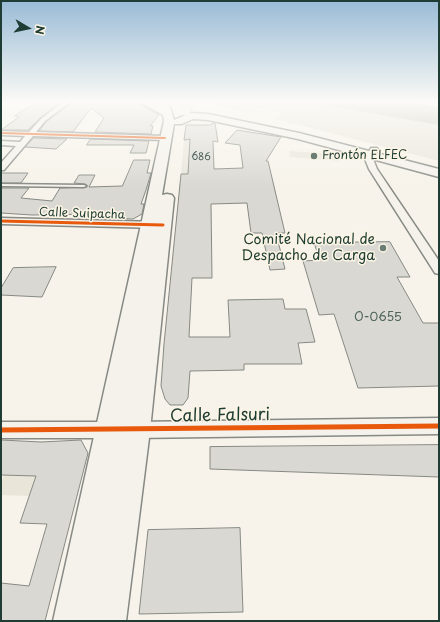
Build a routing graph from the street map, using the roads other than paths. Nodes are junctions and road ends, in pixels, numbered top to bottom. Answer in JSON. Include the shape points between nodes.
{"nodes":[{"id":1,"x":34,"y":130,"type":"edge"},
{"id":2,"x":168,"y":130,"type":"edge"},
{"id":3,"x":171,"y":130,"type":"edge"},
{"id":4,"x":270,"y":130,"type":"edge"},
{"id":5,"x":273,"y":130,"type":"edge"},
{"id":6,"x":293,"y":130,"type":"edge"},
{"id":7,"x":301,"y":130,"type":"edge"},
{"id":8,"x":1,"y":133,"type":"edge"},
{"id":9,"x":30,"y":134,"type":"junction"},
{"id":10,"x":313,"y":134,"type":"junction"},
{"id":11,"x":299,"y":136,"type":"junction"},
{"id":12,"x":165,"y":138,"type":"junction"},
{"id":13,"x":1,"y":143,"type":"edge"},
{"id":14,"x":22,"y":144,"type":"junction"},
{"id":15,"x":372,"y":152,"type":"junction"},
{"id":16,"x":439,"y":167,"type":"edge"},
{"id":17,"x":1,"y":168,"type":"edge"},
{"id":18,"x":439,"y":173,"type":"edge"},
{"id":19,"x":1,"y":185,"type":"edge"},
{"id":20,"x":84,"y":186,"type":"dead end"},
{"id":21,"x":1,"y":221,"type":"edge"},
{"id":22,"x":155,"y":225,"type":"junction"},
{"id":23,"x":439,"y":270,"type":"edge"},
{"id":24,"x":439,"y":426,"type":"edge"},
{"id":25,"x":1,"y":430,"type":"edge"},
{"id":26,"x":123,"y":430,"type":"junction"},
{"id":27,"x":72,"y":621,"type":"edge"},
{"id":28,"x":107,"y":621,"type":"edge"}],
"edges":[{"from":1,"to":9,"type":"street"},
{"from":2,"to":12,"type":"main road"},
{"from":3,"to":22,"type":"main road"},
{"from":4,"to":11,"type":"main road"},
{"from":5,"to":11,"type":"main road"},
{"from":6,"to":10,"type":"main road"},
{"from":7,"to":10,"type":"main road"},
{"from":8,"to":9,"type":"street"},
{"from":9,"to":12,"type":"street"},
{"from":9,"to":14,"type":"street"},
{"from":10,"to":15,"type":"main road"},
{"from":11,"to":15,"type":"main road"},
{"from":12,"to":22,"type":"main road"},
{"from":13,"to":14,"type":"street"},
{"from":14,"to":17,"type":"street"},
{"from":15,"to":16,"type":"main road"},
{"from":15,"to":18,"type":"main road"},
{"from":15,"to":23,"type":"street","via":[[369,159],[372,169]]},
{"from":19,"to":20,"type":"lane"},
{"from":21,"to":22,"type":"street","name":"Calle Suipacha"},
{"from":22,"to":26,"type":"main road"},
{"from":24,"to":26,"type":"street","name":"Calle Falsuri"},
{"from":25,"to":26,"type":"street","name":"Calle Falsuri"},
{"from":26,"to":27,"type":"main road"},
{"from":26,"to":28,"type":"main road"}]}
